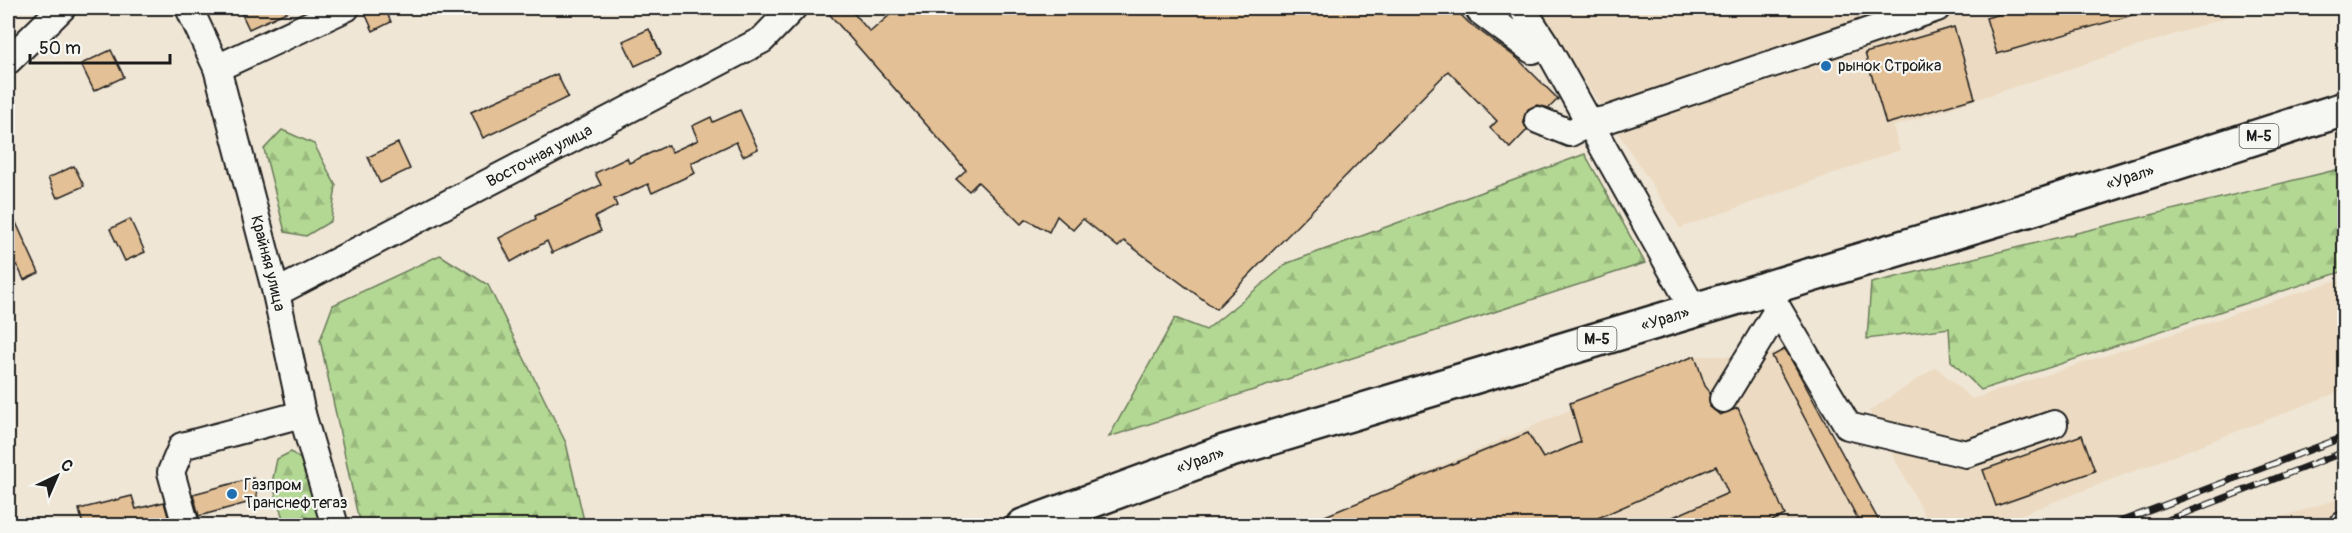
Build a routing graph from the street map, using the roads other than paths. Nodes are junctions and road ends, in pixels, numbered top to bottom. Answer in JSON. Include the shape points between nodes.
{"nodes":[{"id":1,"x":62,"y":8,"type":"edge"},
{"id":2,"x":189,"y":8,"type":"edge"},
{"id":3,"x":346,"y":8,"type":"edge"},
{"id":4,"x":793,"y":8,"type":"edge"},
{"id":5,"x":1522,"y":8,"type":"edge"},
{"id":6,"x":1937,"y":8,"type":"edge"},
{"id":7,"x":1479,"y":11,"type":"dead end"},
{"id":8,"x":1546,"y":45,"type":"junction"},
{"id":9,"x":8,"y":61,"type":"edge"},
{"id":10,"x":217,"y":68,"type":"junction"},
{"id":11,"x":2344,"y":109,"type":"edge"},
{"id":12,"x":1538,"y":120,"type":"dead end"},
{"id":13,"x":1590,"y":123,"type":"junction"},
{"id":14,"x":2344,"y":124,"type":"edge"},
{"id":15,"x":2173,"y":163,"type":"junction"},
{"id":16,"x":276,"y":293,"type":"junction"},
{"id":17,"x":1772,"y":299,"type":"junction"},
{"id":18,"x":1694,"y":310,"type":"junction"},
{"id":19,"x":1723,"y":399,"type":"dead end"},
{"id":20,"x":302,"y":414,"type":"junction"},
{"id":21,"x":2054,"y":424,"type":"dead end"},
{"id":22,"x":186,"y":525,"type":"edge"},
{"id":23,"x":335,"y":525,"type":"edge"},
{"id":24,"x":1023,"y":525,"type":"edge"}],
"edges":[{"from":1,"to":9,"type":"street"},
{"from":2,"to":10,"type":"street","name":"Крайняя улица"},
{"from":3,"to":10,"type":"street"},
{"from":4,"to":16,"type":"street","name":"Восточная улица","via":[[762,40]]},
{"from":5,"to":8,"type":"street"},
{"from":6,"to":13,"type":"street"},
{"from":7,"to":8,"type":"street","via":[[1532,50]]},
{"from":8,"to":13,"type":"street"},
{"from":10,"to":16,"type":"street","name":"Крайняя улица"},
{"from":11,"to":15,"type":"highway","name":"«Урал»","number":"М-5"},
{"from":12,"to":13,"type":"street","via":[[1570,133]]},
{"from":13,"to":18,"type":"street"},
{"from":14,"to":15,"type":"highway","name":"«Урал»","number":"М-5"},
{"from":15,"to":17,"type":"highway","name":"«Урал»","number":"М-5"},
{"from":16,"to":20,"type":"street","name":"Крайняя улица"},
{"from":17,"to":18,"type":"highway","name":"«Урал»","number":"М-5"},
{"from":17,"to":19,"type":"street"},
{"from":17,"to":21,"type":"street","via":[[1848,426],[1966,454]]},
{"from":18,"to":24,"type":"highway","name":"«Урал»","number":"М-5","via":[[1224,452]]},
{"from":20,"to":22,"type":"street","via":[[182,446],[171,472]]},
{"from":20,"to":23,"type":"street","name":"Крайняя улица"}]}
